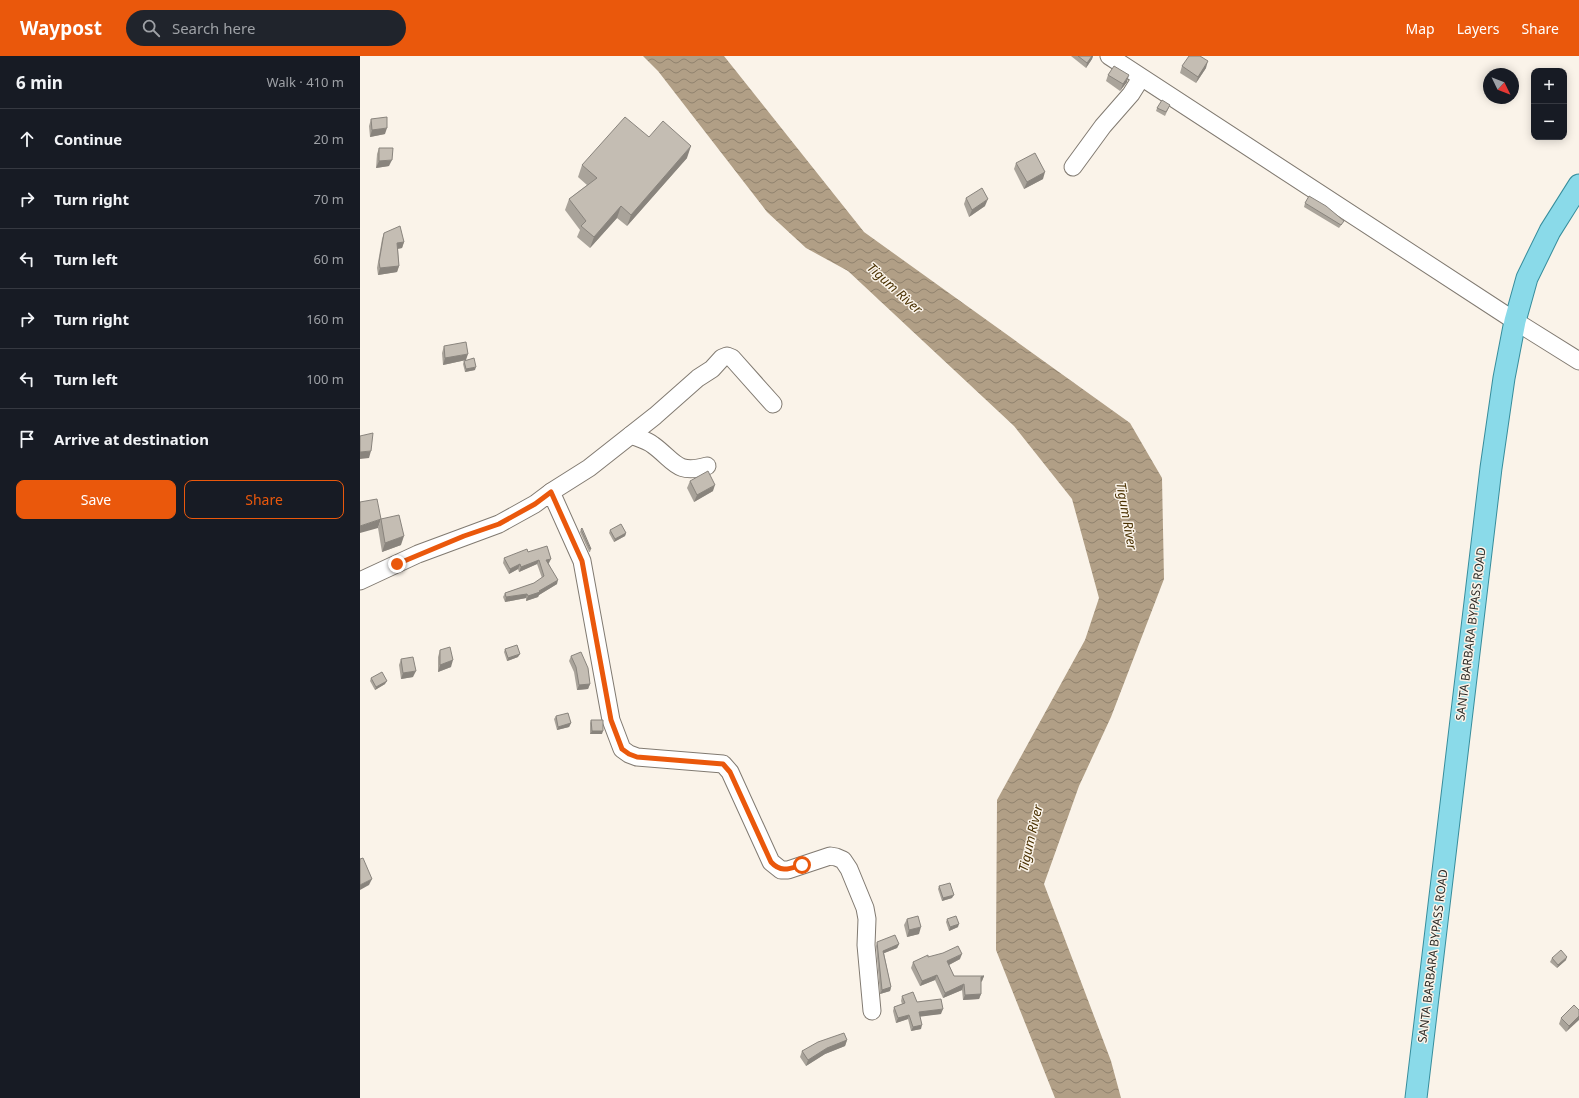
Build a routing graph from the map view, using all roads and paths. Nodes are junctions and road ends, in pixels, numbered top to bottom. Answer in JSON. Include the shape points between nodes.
{"nodes":[{"id":1,"x":1108,"y":56,"type":"edge"},
{"id":2,"x":1141,"y":78,"type":"junction"},
{"id":3,"x":1073,"y":167,"type":"dead end"},
{"id":4,"x":1579,"y":185,"type":"edge"},
{"id":5,"x":1515,"y":321,"type":"junction"},
{"id":6,"x":1579,"y":361,"type":"edge"},
{"id":7,"x":773,"y":404,"type":"dead end"},
{"id":8,"x":630,"y":435,"type":"junction"},
{"id":9,"x":707,"y":466,"type":"dead end"},
{"id":10,"x":551,"y":492,"type":"junction"},
{"id":11,"x":360,"y":581,"type":"edge"},
{"id":12,"x":872,"y":1011,"type":"dead end"},
{"id":13,"x":1416,"y":1098,"type":"edge"}],
"edges":[{"from":1,"to":2,"type":"street"},
{"from":2,"to":3,"type":"street"},
{"from":2,"to":5,"type":"street"},
{"from":4,"to":5,"type":"main road","name":"SANTA BARBARA BYPASS ROAD","via":[[1550,231],[1527,278]]},
{"from":5,"to":6,"type":"street"},
{"from":5,"to":13,"type":"main road","name":"SANTA BARBARA BYPASS ROAD","via":[[1491,468]]},
{"from":7,"to":8,"type":"street","via":[[732,358],[726,356]]},
{"from":8,"to":9,"type":"street","via":[[652,444],[677,467],[694,470]]},
{"from":8,"to":10,"type":"street","via":[[589,468]]},
{"from":10,"to":11,"type":"street","via":[[499,524],[418,554]]},
{"from":10,"to":12,"type":"street","via":[[582,561],[611,720],[622,749],[637,757],[723,764],[730,772],[771,862],[781,870],[830,856],[843,860],[865,908]]}]}
